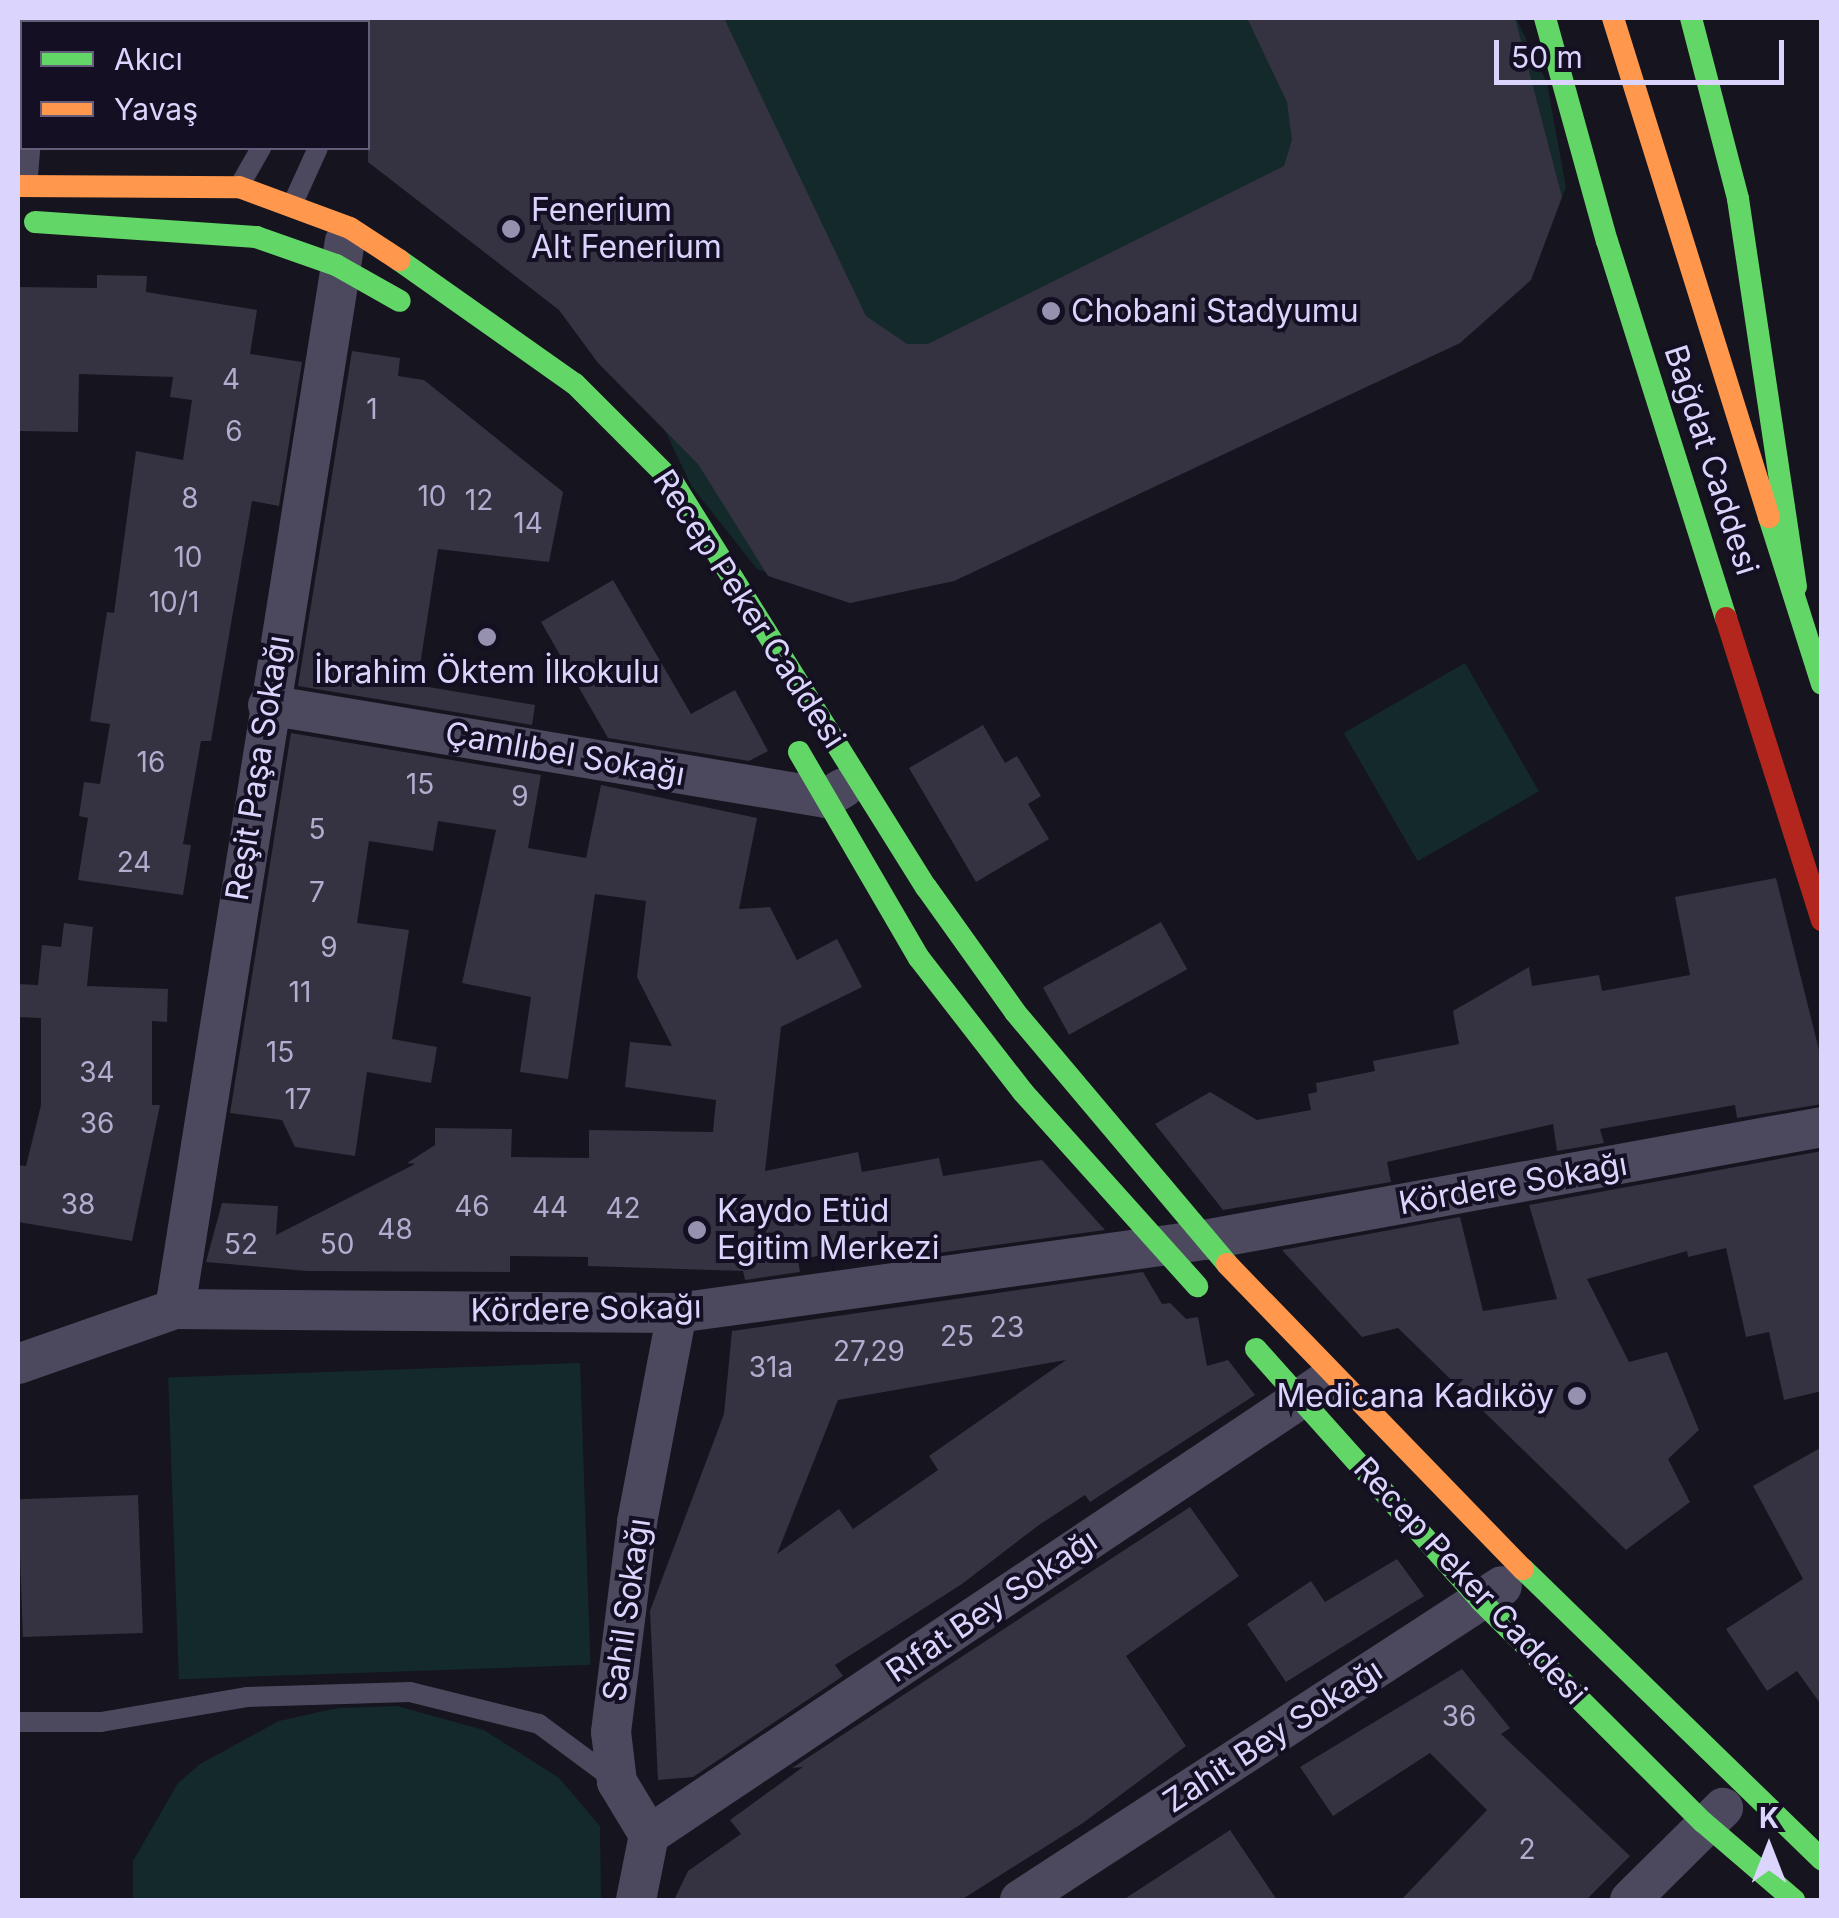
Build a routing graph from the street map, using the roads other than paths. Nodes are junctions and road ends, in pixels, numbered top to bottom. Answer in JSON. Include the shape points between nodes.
{"nodes":[{"id":1,"x":1544,"y":18,"type":"edge"},
{"id":2,"x":1613,"y":18,"type":"edge"},
{"id":3,"x":1692,"y":18,"type":"edge"},
{"id":4,"x":20,"y":150,"type":"edge"},
{"id":5,"x":260,"y":150,"type":"edge"},
{"id":6,"x":317,"y":150,"type":"edge"},
{"id":7,"x":18,"y":176,"type":"edge"},
{"id":8,"x":18,"y":186,"type":"edge"},
{"id":9,"x":238,"y":187,"type":"junction"},
{"id":10,"x":292,"y":204,"type":"junction"},
{"id":11,"x":18,"y":222,"type":"edge"},
{"id":12,"x":343,"y":247,"type":"junction"},
{"id":13,"x":422,"y":314,"type":"dead end"},
{"id":14,"x":457,"y":333,"type":"dead end"},
{"id":15,"x":520,"y":377,"type":"dead end"},
{"id":16,"x":590,"y":436,"type":"dead end"},
{"id":17,"x":642,"y":487,"type":"dead end"},
{"id":18,"x":1809,"y":583,"type":"edge"},
{"id":19,"x":1822,"y":684,"type":"edge"},
{"id":20,"x":268,"y":704,"type":"junction"},
{"id":21,"x":786,"y":729,"type":"dead end"},
{"id":22,"x":842,"y":788,"type":"junction"},
{"id":23,"x":1822,"y":920,"type":"edge"},
{"id":24,"x":1822,"y":1127,"type":"edge"},
{"id":25,"x":1204,"y":1240,"type":"junction"},
{"id":26,"x":1160,"y":1246,"type":"junction"},
{"id":27,"x":1212,"y":1302,"type":"dead end"},
{"id":28,"x":175,"y":1309,"type":"junction"},
{"id":29,"x":677,"y":1313,"type":"junction"},
{"id":30,"x":1238,"y":1330,"type":"dead end"},
{"id":31,"x":18,"y":1364,"type":"edge"},
{"id":32,"x":1318,"y":1387,"type":"junction"},
{"id":33,"x":1524,"y":1570,"type":"junction"},
{"id":34,"x":1481,"y":1601,"type":"junction"},
{"id":35,"x":18,"y":1722,"type":"edge"},
{"id":36,"x":618,"y":1782,"type":"junction"},
{"id":37,"x":1751,"y":1788,"type":"junction"},
{"id":38,"x":1704,"y":1822,"type":"junction"},
{"id":39,"x":649,"y":1835,"type":"junction"},
{"id":40,"x":1822,"y":1860,"type":"edge"},
{"id":41,"x":636,"y":1900,"type":"edge"},
{"id":42,"x":1020,"y":1900,"type":"edge"},
{"id":43,"x":1630,"y":1900,"type":"edge"},
{"id":44,"x":1794,"y":1900,"type":"edge"}],
"edges":[{"from":1,"to":23,"type":"main road","name":"Bağdat Caddesi","via":[[1613,259]]},
{"from":2,"to":18,"type":"main road","name":"Bağdat Caddesi"},
{"from":3,"to":18,"type":"main road","via":[[1738,200]]},
{"from":4,"to":7,"type":"street"},
{"from":5,"to":9,"type":"lane"},
{"from":6,"to":10,"type":"lane"},
{"from":8,"to":9,"type":"main road","name":"Recep Peker Caddesi"},
{"from":9,"to":10,"type":"main road","name":"Recep Peker Caddesi"},
{"from":10,"to":12,"type":"main road","name":"Recep Peker Caddesi"},
{"from":11,"to":12,"type":"main road","name":"Recep Peker Caddesi","via":[[182,227]]},
{"from":12,"to":13,"type":"main road","name":"Recep Peker Caddesi"},
{"from":12,"to":20,"type":"street","name":"Reşit Paşa Sokağı"},
{"from":12,"to":22,"type":"main road","name":"Recep Peker Caddesi","via":[[483,314],[575,384],[672,480]]},
{"from":14,"to":15,"type":"main road"},
{"from":16,"to":17,"type":"main road","name":"Recep Peker Caddesi"},
{"from":18,"to":19,"type":"main road","name":"Bağdat Caddesi"},
{"from":20,"to":22,"type":"street","name":"Çamlıbel Sokağı"},
{"from":20,"to":28,"type":"street","name":"Reşit Paşa Sokağı"},
{"from":21,"to":22,"type":"main road","name":"Recep Peker Caddesi"},
{"from":22,"to":25,"type":"main road","name":"Recep Peker Caddesi"},
{"from":22,"to":26,"type":"main road","name":"Recep Peker Caddesi","via":[[919,958],[1023,1092]]},
{"from":24,"to":25,"type":"street","name":"Kördere Sokağı"},
{"from":25,"to":26,"type":"street"},
{"from":25,"to":32,"type":"main road","name":"Recep Peker Caddesi"},
{"from":26,"to":27,"type":"main road","name":"Recep Peker Caddesi"},
{"from":26,"to":29,"type":"street","name":"Kördere Sokağı"},
{"from":28,"to":29,"type":"street","name":"Kördere Sokağı"},
{"from":28,"to":31,"type":"street","name":"Kördere Sokağı"},
{"from":29,"to":36,"type":"street","name":"Sahil Sokağı","via":[[618,1670],[611,1732]]},
{"from":30,"to":32,"type":"main road","name":"Recep Peker Caddesi"},
{"from":32,"to":33,"type":"main road","name":"Recep Peker Caddesi"},
{"from":32,"to":34,"type":"main road","name":"Recep Peker Caddesi"},
{"from":32,"to":39,"type":"street","name":"Rıfat Bey Sokağı"},
{"from":33,"to":34,"type":"street","name":"Zahit Bey Sokağı"},
{"from":33,"to":37,"type":"main road","name":"Recep Peker Caddesi"},
{"from":34,"to":38,"type":"main road","name":"Recep Peker Caddesi"},
{"from":34,"to":42,"type":"street","name":"Zahit Bey Sokağı"},
{"from":35,"to":36,"type":"lane","via":[[101,1722],[248,1697],[410,1692],[539,1724]]},
{"from":36,"to":39,"type":"street","name":"Sahil Sokağı"},
{"from":37,"to":38,"type":"street"},
{"from":37,"to":40,"type":"main road","name":"Recep Peker Caddesi"},
{"from":38,"to":43,"type":"street"},
{"from":38,"to":44,"type":"main road","name":"Recep Peker Caddesi"},
{"from":39,"to":41,"type":"street"}]}
